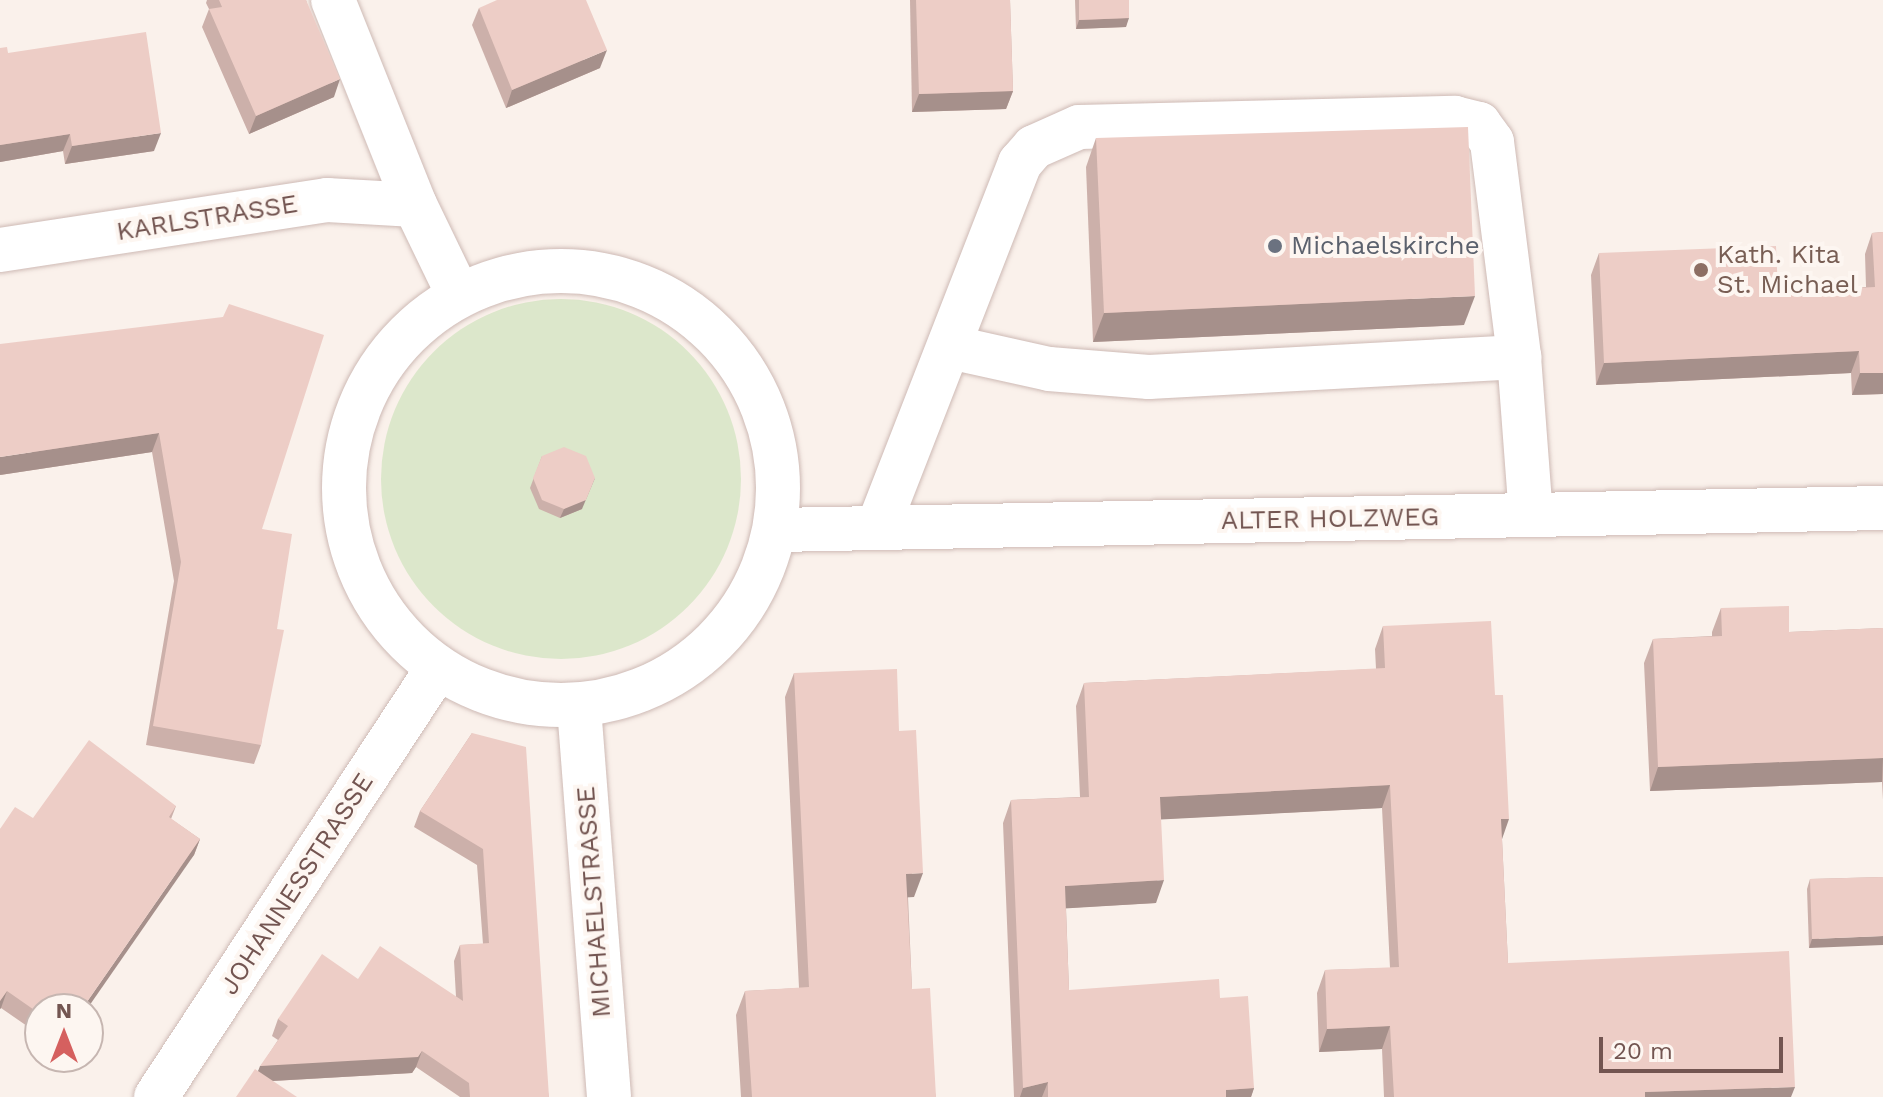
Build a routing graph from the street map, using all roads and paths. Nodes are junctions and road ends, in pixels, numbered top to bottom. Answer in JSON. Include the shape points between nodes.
{"nodes":[{"id":1,"x":333,"y":0,"type":"edge"},
{"id":2,"x":415,"y":205,"type":"junction"},
{"id":3,"x":0,"y":250,"type":"edge"},
{"id":4,"x":458,"y":294,"type":"junction"},
{"id":5,"x":950,"y":347,"type":"junction"},
{"id":6,"x":1519,"y":357,"type":"junction"},
{"id":7,"x":1883,"y":508,"type":"edge"},
{"id":8,"x":1531,"y":515,"type":"junction"},
{"id":9,"x":878,"y":527,"type":"junction"},
{"id":10,"x":777,"y":530,"type":"junction"},
{"id":11,"x":437,"y":669,"type":"junction"},
{"id":12,"x":579,"y":707,"type":"junction"},
{"id":13,"x":156,"y":1097,"type":"edge"},
{"id":14,"x":609,"y":1097,"type":"edge"}],
"edges":[{"from":1,"to":2,"type":"street"},
{"from":2,"to":3,"type":"street","name":"KARLSTRASSE","via":[[327,200]]},
{"from":2,"to":4,"type":"street"},
{"from":4,"to":10,"type":"street","via":[[528,272],[591,271],[648,287],[699,318],[740,360],[775,442]]},
{"from":4,"to":11,"type":"street","via":[[406,333],[387,357],[369,382],[345,447],[343,511],[359,572],[404,641]]},
{"from":5,"to":6,"type":"street","via":[[1049,369],[1149,377]]},
{"from":5,"to":6,"type":"street","via":[[1020,163],[1051,136],[1079,127],[1455,118],[1479,124],[1492,142]]},
{"from":5,"to":9,"type":"street"},
{"from":6,"to":8,"type":"street"},
{"from":7,"to":8,"type":"street","name":"ALTER HOLZWEG"},
{"from":8,"to":9,"type":"street","name":"ALTER HOLZWEG"},
{"from":9,"to":10,"type":"street","name":"ALTER HOLZWEG"},
{"from":10,"to":12,"type":"street","via":[[742,613],[693,663],[638,693]]},
{"from":11,"to":12,"type":"street","via":[[520,704]]},
{"from":11,"to":13,"type":"street","name":"JOHANNESSTRASSE"},
{"from":12,"to":14,"type":"street","name":"MICHAELSTRASSE"}]}
